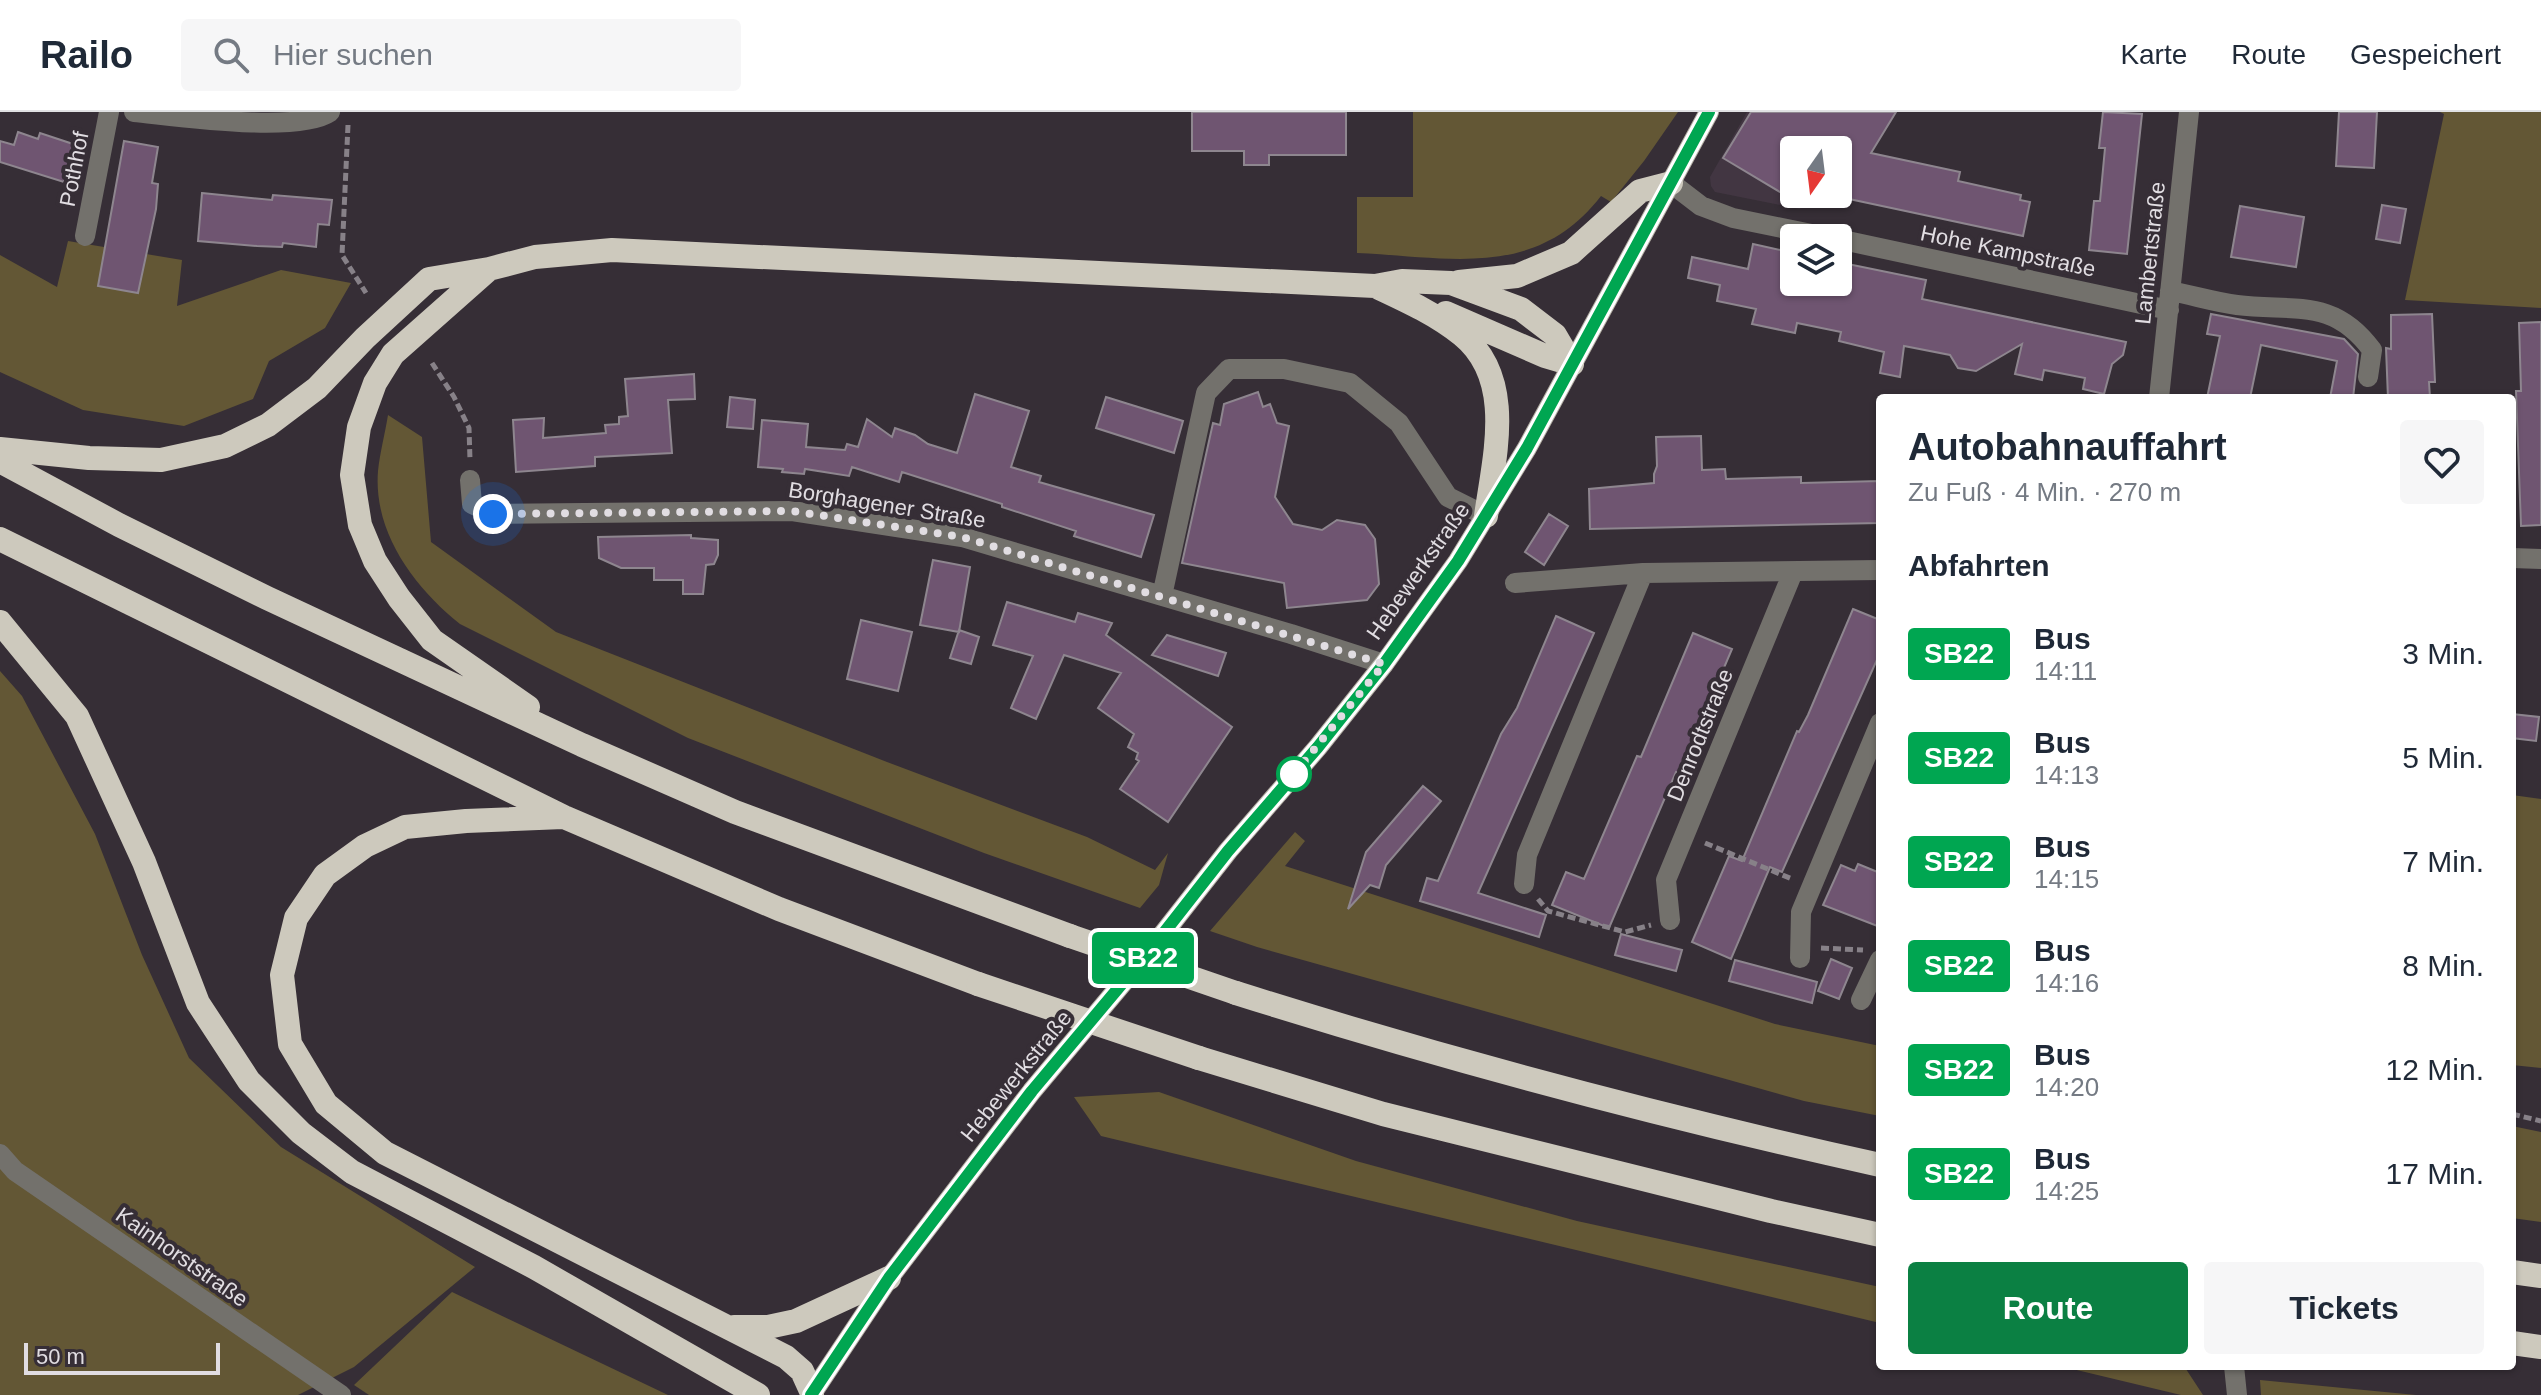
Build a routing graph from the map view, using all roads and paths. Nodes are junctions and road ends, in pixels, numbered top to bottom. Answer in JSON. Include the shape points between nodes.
{"nodes":[{"id":1,"x":109,"y":112,"type":"edge"},
{"id":2,"x":134,"y":112,"type":"edge"},
{"id":3,"x":330,"y":112,"type":"edge"},
{"id":4,"x":349,"y":112,"type":"edge"},
{"id":5,"x":1709,"y":112,"type":"edge"},
{"id":6,"x":2189,"y":112,"type":"edge"},
{"id":7,"x":1671,"y":183,"type":"junction"},
{"id":8,"x":1780,"y":228,"type":"edge"},
{"id":9,"x":85,"y":236,"type":"dead end"},
{"id":10,"x":1852,"y":242,"type":"edge"},
{"id":11,"x":489,"y":269,"type":"junction"},
{"id":12,"x":1451,"y":283,"type":"junction"},
{"id":13,"x":1375,"y":286,"type":"junction"},
{"id":14,"x":366,"y":293,"type":"dead end"},
{"id":15,"x":1402,"y":299,"type":"junction"},
{"id":16,"x":2170,"y":300,"type":"junction"},
{"id":17,"x":432,"y":363,"type":"dead end"},
{"id":18,"x":1572,"y":364,"type":"junction"},
{"id":19,"x":2368,"y":377,"type":"dead end"},
{"id":20,"x":2159,"y":394,"type":"edge"},
{"id":21,"x":0,"y":449,"type":"edge"},
{"id":22,"x":0,"y":461,"type":"edge"},
{"id":23,"x":470,"y":480,"type":"joint"},
{"id":24,"x":1486,"y":516,"type":"junction"},
{"id":25,"x":0,"y":539,"type":"edge"},
{"id":26,"x":2516,"y":558,"type":"edge"},
{"id":27,"x":2541,"y":559,"type":"edge"},
{"id":28,"x":1876,"y":570,"type":"edge"},
{"id":29,"x":1793,"y":572,"type":"junction"},
{"id":30,"x":1643,"y":573,"type":"junction"},
{"id":31,"x":1515,"y":583,"type":"dead end"},
{"id":32,"x":1162,"y":596,"type":"junction"},
{"id":33,"x":0,"y":622,"type":"edge"},
{"id":34,"x":1384,"y":664,"type":"junction"},
{"id":35,"x":1876,"y":733,"type":"edge"},
{"id":36,"x":582,"y":745,"type":"junction"},
{"id":37,"x":564,"y":817,"type":"junction"},
{"id":38,"x":1685,"y":834,"type":"junction"},
{"id":39,"x":1524,"y":884,"type":"joint"},
{"id":40,"x":1811,"y":887,"type":"junction"},
{"id":41,"x":1670,"y":920,"type":"joint"},
{"id":42,"x":1800,"y":953,"type":"joint"},
{"id":43,"x":1876,"y":958,"type":"edge"},
{"id":44,"x":1876,"y":968,"type":"edge"},
{"id":45,"x":1861,"y":1000,"type":"dead end"},
{"id":46,"x":2516,"y":1115,"type":"edge"},
{"id":47,"x":2541,"y":1121,"type":"edge"},
{"id":48,"x":0,"y":1154,"type":"edge"},
{"id":49,"x":1876,"y":1164,"type":"edge"},
{"id":50,"x":1876,"y":1234,"type":"edge"},
{"id":51,"x":2516,"y":1273,"type":"edge"},
{"id":52,"x":2541,"y":1276,"type":"edge"},
{"id":53,"x":889,"y":1278,"type":"junction"},
{"id":54,"x":730,"y":1327,"type":"junction"},
{"id":55,"x":2516,"y":1344,"type":"edge"},
{"id":56,"x":2541,"y":1347,"type":"edge"},
{"id":57,"x":2234,"y":1370,"type":"edge"},
{"id":58,"x":812,"y":1394,"type":"edge"},
{"id":59,"x":341,"y":1395,"type":"edge"},
{"id":60,"x":758,"y":1395,"type":"edge"},
{"id":61,"x":2237,"y":1395,"type":"edge"}],
"edges":[{"from":1,"to":9,"type":"street","name":"Pothhof"},
{"from":2,"to":3,"type":"street","via":[[271,122],[321,118]]},
{"from":4,"to":14,"type":"path","via":[[342,255]]},
{"from":5,"to":7,"type":"main road","name":"Hebewerkstraße"},
{"from":6,"to":16,"type":"street","name":"Lambertstraße"},
{"from":7,"to":8,"type":"street","via":[[1701,206]]},
{"from":7,"to":12,"type":"highway","via":[[1640,191],[1571,253],[1517,276]]},
{"from":7,"to":18,"type":"main road","name":"Hebewerkstraße"},
{"from":10,"to":16,"type":"street","name":"Hohe Kampstraße"},
{"from":11,"to":13,"type":"highway","via":[[535,257],[612,250]]},
{"from":11,"to":21,"type":"highway","via":[[429,279],[317,388],[268,425],[225,446],[161,460]]},
{"from":11,"to":36,"type":"highway","via":[[393,354],[375,383],[359,427],[352,475],[360,525],[375,561],[432,640]]},
{"from":12,"to":13,"type":"highway"},
{"from":12,"to":18,"type":"highway","via":[[1521,309],[1555,335]]},
{"from":13,"to":15,"type":"highway"},
{"from":15,"to":18,"type":"highway"},
{"from":15,"to":24,"type":"highway","via":[[1465,337],[1495,386],[1496,439]]},
{"from":16,"to":19,"type":"street","name":"Hohe Kampstraße","via":[[2321,310],[2359,332],[2372,350]]},
{"from":16,"to":20,"type":"street","name":"Lambertstraße"},
{"from":17,"to":23,"type":"path","via":[[469,428]]},
{"from":18,"to":24,"type":"main road","name":"Hebewerkstraße"},
{"from":22,"to":36,"type":"highway","via":[[267,598]]},
{"from":23,"to":32,"type":"street","name":"Borghagener Straße","via":[[472,504],[493,514],[792,511],[962,537]]},
{"from":24,"to":32,"type":"street","via":[[1448,497],[1399,423],[1350,383],[1284,369],[1229,369],[1206,393]]},
{"from":24,"to":34,"type":"main road","name":"Hebewerkstraße"},
{"from":25,"to":37,"type":"highway"},
{"from":26,"to":27,"type":"street"},
{"from":28,"to":29,"type":"street"},
{"from":29,"to":30,"type":"street"},
{"from":29,"to":38,"type":"street","name":"Denrodtstraße"},
{"from":30,"to":31,"type":"street"},
{"from":30,"to":39,"type":"street","via":[[1527,855]]},
{"from":32,"to":34,"type":"street","name":"Borghagener Straße"},
{"from":33,"to":60,"type":"highway","via":[[77,716],[144,862],[198,1003],[249,1081],[301,1133],[352,1172],[534,1267]]},
{"from":34,"to":53,"type":"main road","name":"Hebewerkstraße","via":[[1032,1091]]},
{"from":35,"to":40,"type":"street"},
{"from":36,"to":49,"type":"highway","bridge":true,"via":[[735,812],[1236,993],[1721,1130]]},
{"from":37,"to":50,"type":"highway","bridge":true,"via":[[779,909],[978,984],[1199,1058],[1383,1114]]},
{"from":37,"to":54,"type":"highway","via":[[405,827],[365,846],[325,875],[296,918],[282,975],[290,1044],[326,1104],[385,1153]]},
{"from":38,"to":40,"type":"path"},
{"from":38,"to":41,"type":"street","name":"Denrodtstraße","via":[[1666,880]]},
{"from":39,"to":41,"type":"path","via":[[1548,911],[1625,932]]},
{"from":40,"to":42,"type":"street","via":[[1801,912]]},
{"from":42,"to":43,"type":"path","via":[[1862,950]]},
{"from":44,"to":45,"type":"street"},
{"from":46,"to":47,"type":"path"},
{"from":48,"to":59,"type":"street","name":"Kainhorststraße","via":[[15,1171]]},
{"from":51,"to":52,"type":"highway"},
{"from":53,"to":54,"type":"highway","via":[[796,1321]]},
{"from":53,"to":58,"type":"main road","name":"Hebewerkstraße"},
{"from":54,"to":58,"type":"highway","via":[[786,1357],[802,1371]]},
{"from":55,"to":56,"type":"highway"},
{"from":57,"to":61,"type":"street"}]}
